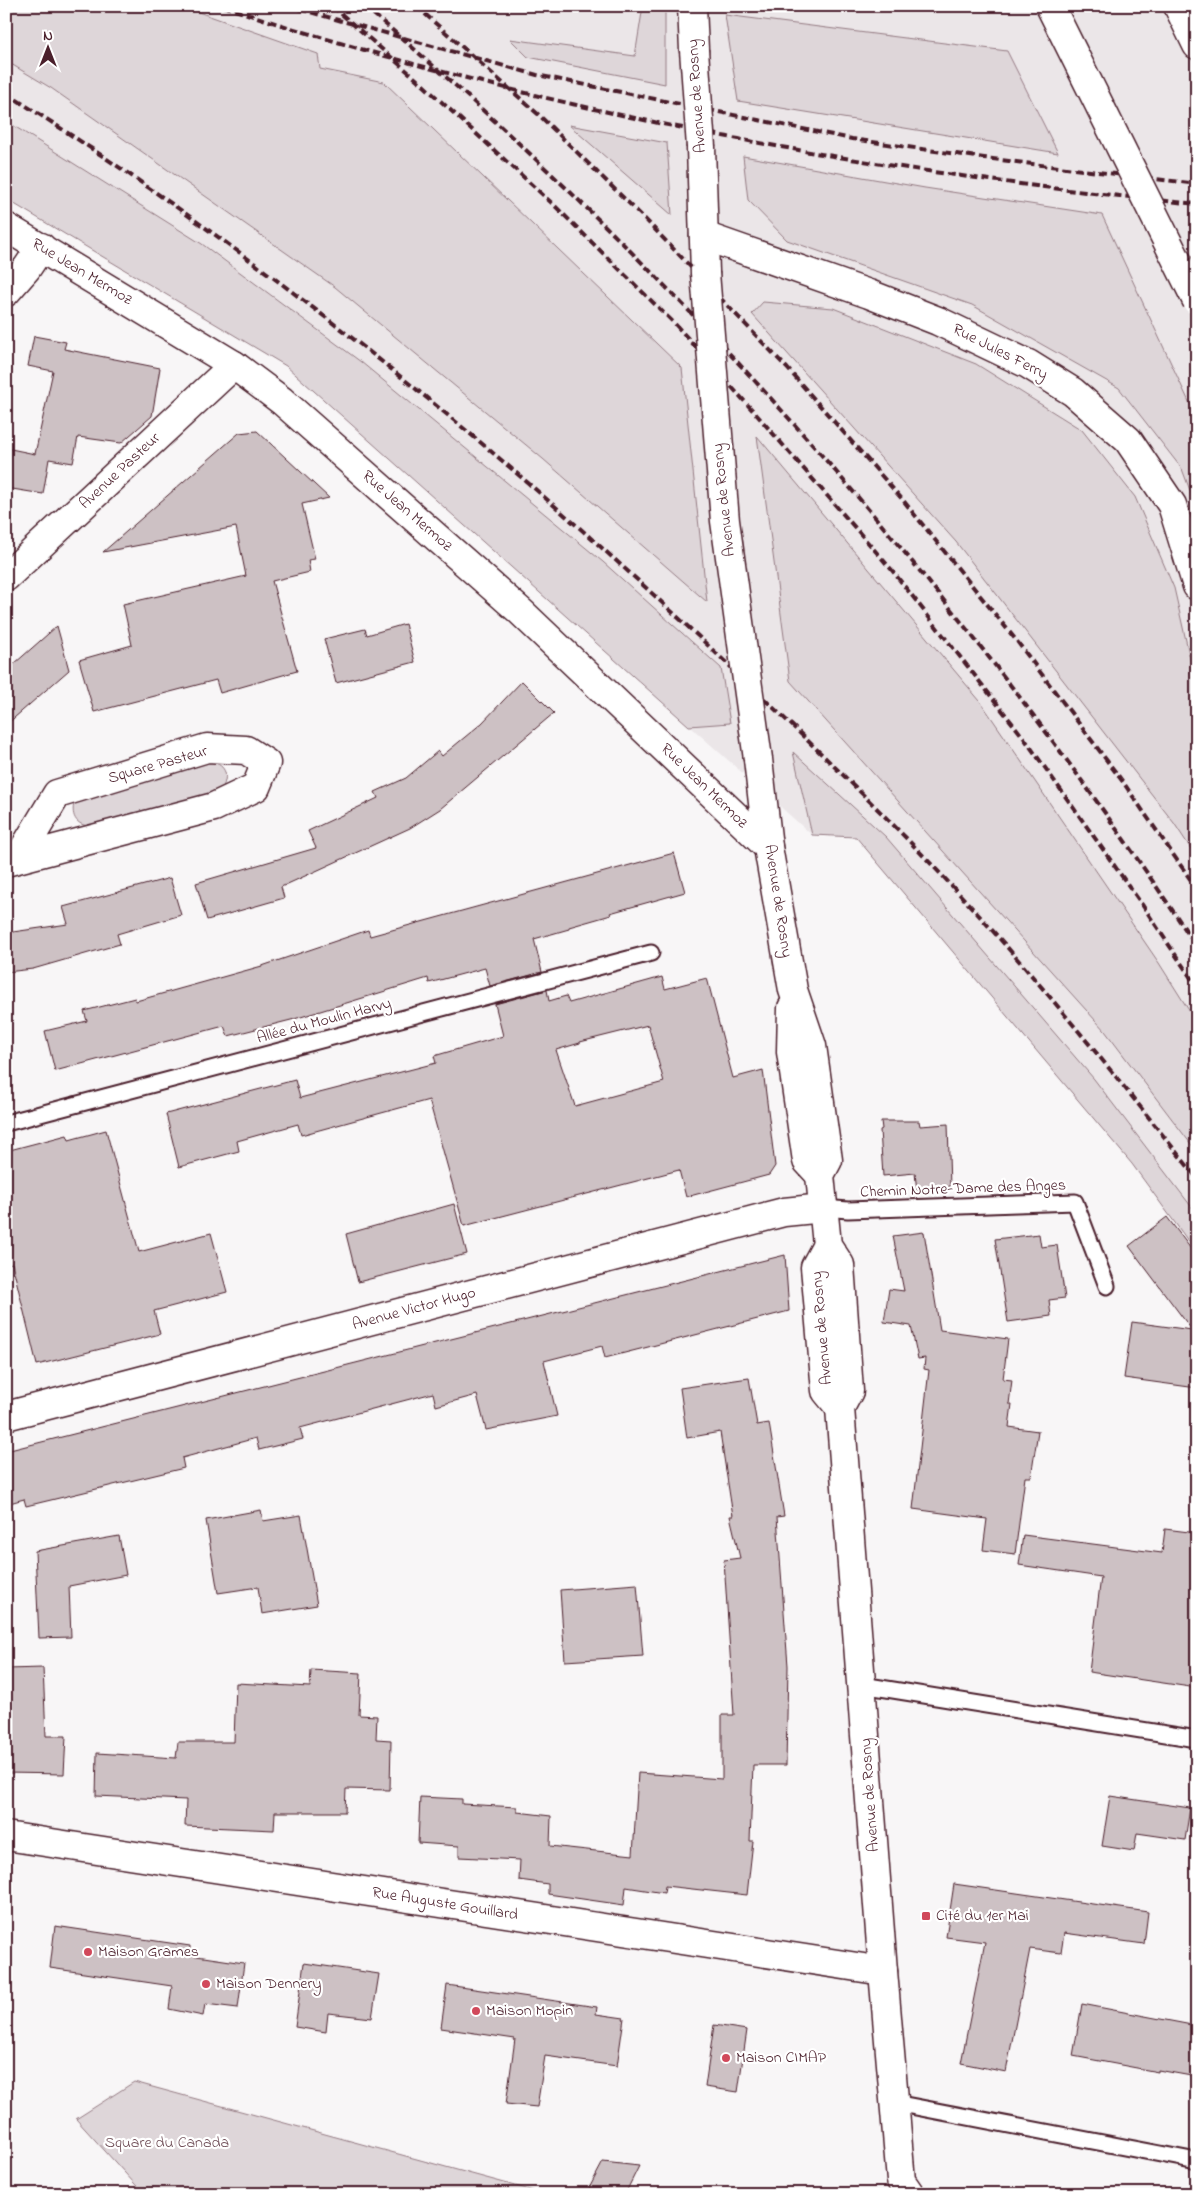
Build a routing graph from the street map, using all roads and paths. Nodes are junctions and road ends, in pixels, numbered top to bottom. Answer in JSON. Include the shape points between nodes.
{"nodes":[{"id":1,"x":692,"y":6,"type":"edge"},
{"id":2,"x":1050,"y":6,"type":"edge"},
{"id":3,"x":1178,"y":6,"type":"edge"},
{"id":4,"x":1197,"y":46,"type":"edge"},
{"id":5,"x":6,"y":227,"type":"edge"},
{"id":6,"x":704,"y":236,"type":"junction"},
{"id":7,"x":41,"y":247,"type":"junction"},
{"id":8,"x":6,"y":292,"type":"edge"},
{"id":9,"x":1197,"y":301,"type":"edge"},
{"id":10,"x":234,"y":365,"type":"junction"},
{"id":11,"x":19,"y":550,"type":"edge"},
{"id":12,"x":6,"y":577,"type":"edge"},
{"id":13,"x":1197,"y":586,"type":"edge"},
{"id":14,"x":768,"y":847,"type":"junction"},
{"id":15,"x":13,"y":860,"type":"edge"},
{"id":16,"x":651,"y":953,"type":"dead end"},
{"id":17,"x":6,"y":1123,"type":"edge"},
{"id":18,"x":824,"y":1208,"type":"junction"},
{"id":19,"x":1107,"y":1286,"type":"dead end"},
{"id":20,"x":6,"y":1416,"type":"edge"},
{"id":21,"x":862,"y":1685,"type":"junction"},
{"id":22,"x":1197,"y":1739,"type":"edge"},
{"id":23,"x":6,"y":1836,"type":"edge"},
{"id":24,"x":883,"y":1971,"type":"junction"},
{"id":25,"x":895,"y":2103,"type":"junction"},
{"id":26,"x":1197,"y":2161,"type":"edge"},
{"id":27,"x":902,"y":2190,"type":"edge"}],
"edges":[{"from":1,"to":6,"type":"main road","name":"Avenue de Rosny","bridge":true},
{"from":2,"to":9,"type":"main road","bridge":true},
{"from":3,"to":4,"type":"main road"},
{"from":5,"to":7,"type":"main road","name":"Rue Jean Mermoz"},
{"from":6,"to":13,"type":"main road","name":"Rue Jules Ferry","via":[[938,321],[1028,364],[1073,392],[1128,440],[1172,505]]},
{"from":6,"to":14,"type":"main road","name":"Avenue de Rosny","bridge":true,"via":[[724,521]]},
{"from":7,"to":8,"type":"main road"},
{"from":7,"to":10,"type":"main road","name":"Rue Jean Mermoz"},
{"from":10,"to":11,"type":"main road","name":"Avenue Pasteur"},
{"from":10,"to":14,"type":"main road","name":"Rue Jean Mermoz","via":[[282,401],[520,611]]},
{"from":11,"to":12,"type":"main road","name":"Avenue Pasteur"},
{"from":14,"to":18,"type":"main road","name":"Avenue de Rosny","via":[[793,990],[812,1046],[824,1121],[828,1160],[820,1175]]},
{"from":15,"to":15,"type":"main road","name":"Square Pasteur","via":[[214,807],[256,787],[266,763],[246,750],[207,748],[57,794]]},
{"from":16,"to":17,"type":"lane","name":"Allée du Moulin Harvy"},
{"from":18,"to":19,"type":"lane","name":"Chemin Notre-Dame des Anges","via":[[848,1210],[1074,1202]]},
{"from":18,"to":20,"type":"main road","name":"Avenue Victor Hugo","via":[[784,1212]]},
{"from":18,"to":21,"type":"main road","name":"Avenue de Rosny","via":[[826,1245],[815,1267],[826,1391],[840,1408]]},
{"from":21,"to":22,"type":"lane"},
{"from":21,"to":24,"type":"main road","name":"Avenue de Rosny"},
{"from":23,"to":24,"type":"main road","name":"Rue Auguste Gouillard"},
{"from":24,"to":25,"type":"main road","name":"Avenue de Rosny"},
{"from":25,"to":26,"type":"lane"},
{"from":25,"to":27,"type":"main road","name":"Avenue de Rosny"}]}
